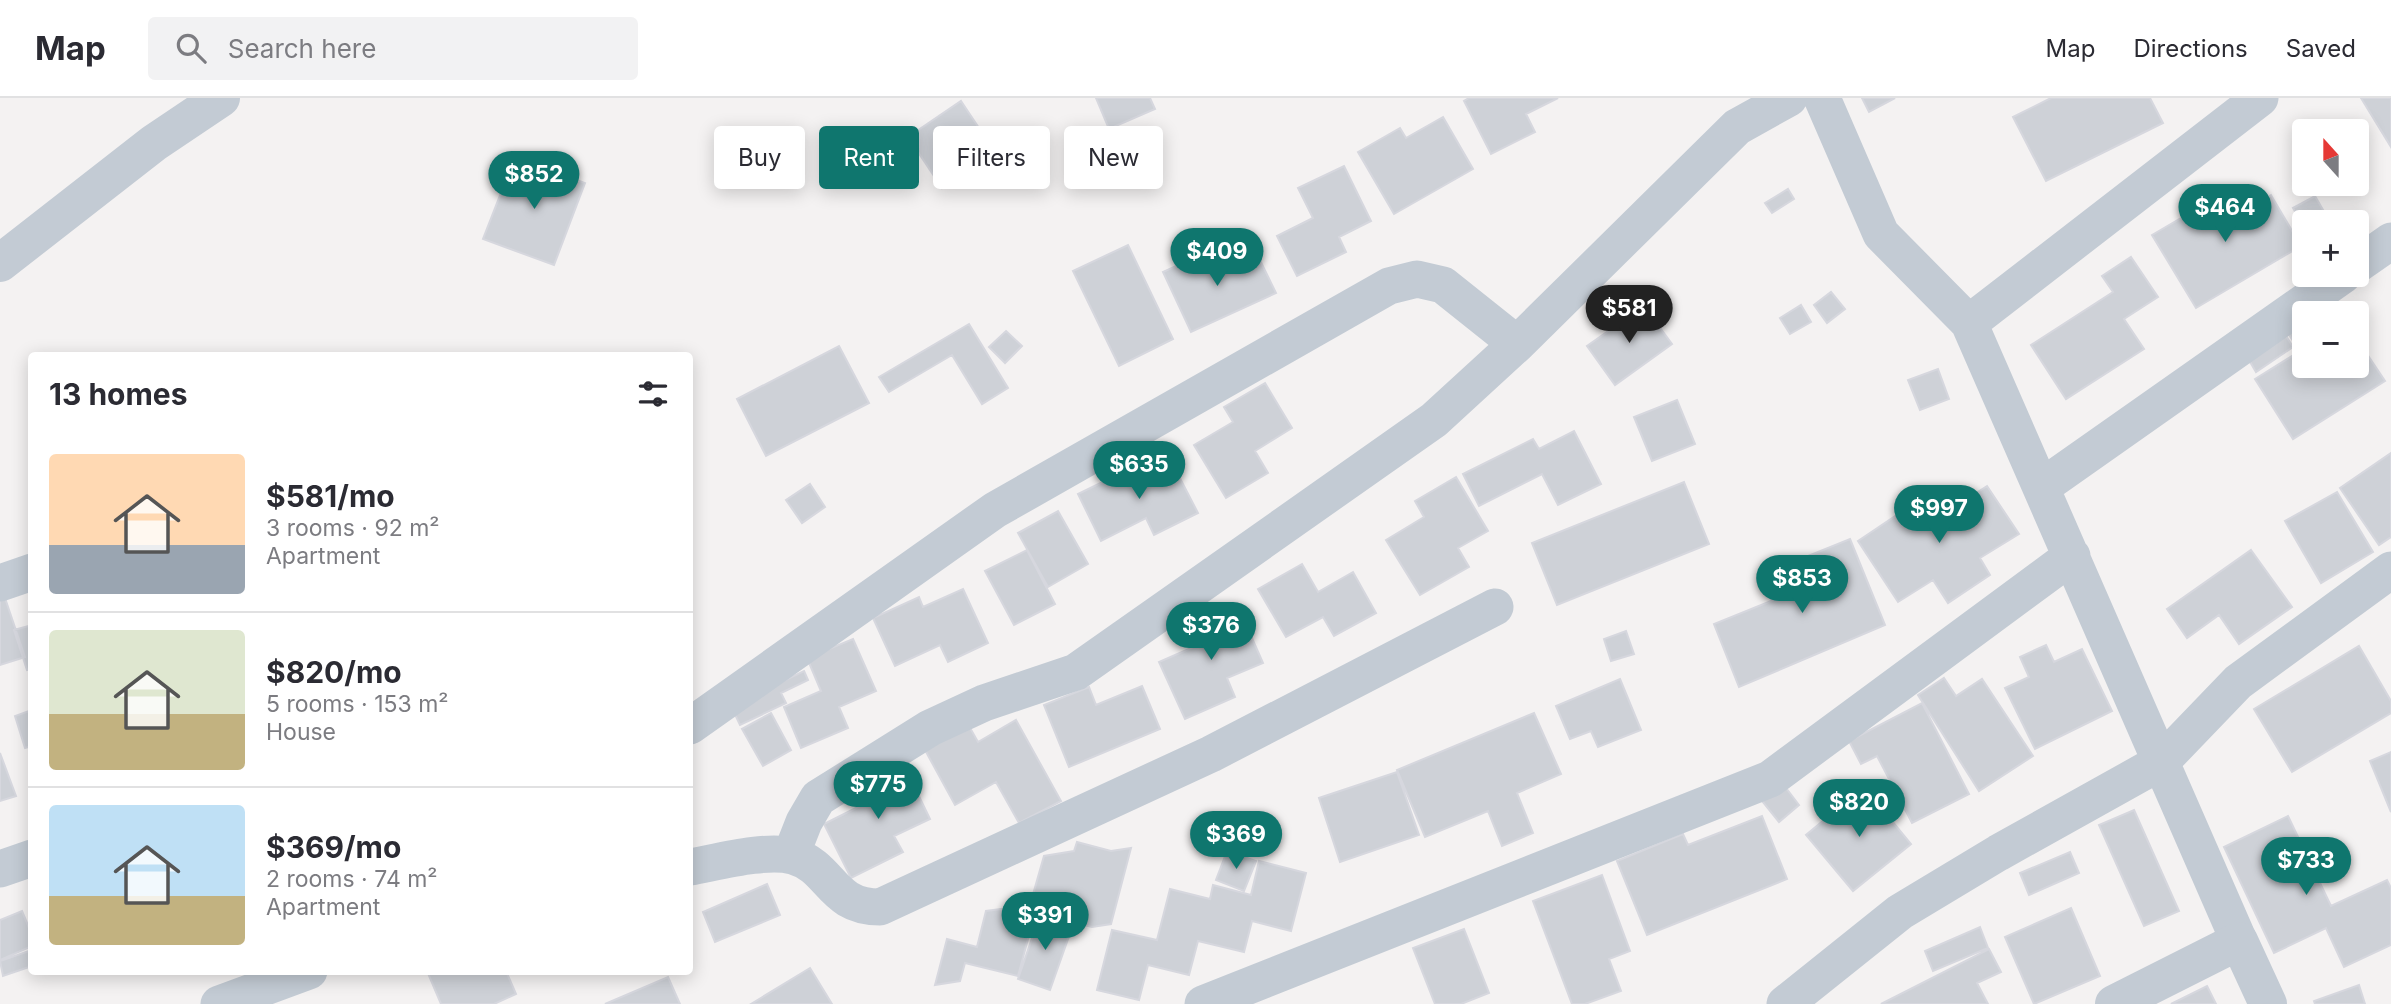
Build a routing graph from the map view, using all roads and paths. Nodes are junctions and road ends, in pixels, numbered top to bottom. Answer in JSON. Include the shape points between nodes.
{"nodes":[{"id":1,"x":221,"y":98,"type":"edge"},
{"id":2,"x":1789,"y":98,"type":"edge"},
{"id":3,"x":1822,"y":98,"type":"edge"},
{"id":4,"x":2260,"y":98,"type":"edge"},
{"id":5,"x":2391,"y":241,"type":"edge"},
{"id":6,"x":2369,"y":257,"type":"edge"},
{"id":7,"x":0,"y":264,"type":"edge"},
{"id":8,"x":2326,"y":287,"type":"edge"},
{"id":9,"x":1969,"y":323,"type":"junction"},
{"id":10,"x":1517,"y":344,"type":"junction"},
{"id":11,"x":2043,"y":486,"type":"junction"},
{"id":12,"x":2072,"y":556,"type":"junction"},
{"id":13,"x":2391,"y":570,"type":"edge"},
{"id":14,"x":28,"y":573,"type":"edge"},
{"id":15,"x":0,"y":583,"type":"edge"},
{"id":16,"x":1494,"y":607,"type":"dead end"},
{"id":17,"x":693,"y":724,"type":"edge"},
{"id":18,"x":2161,"y":762,"type":"junction"},
{"id":19,"x":791,"y":855,"type":"junction"},
{"id":20,"x":28,"y":859,"type":"edge"},
{"id":21,"x":693,"y":867,"type":"edge"},
{"id":22,"x":0,"y":869,"type":"edge"},
{"id":23,"x":2239,"y":941,"type":"junction"},
{"id":24,"x":298,"y":975,"type":"edge"},
{"id":25,"x":219,"y":1004,"type":"edge"},
{"id":26,"x":1203,"y":1004,"type":"edge"},
{"id":27,"x":1785,"y":1004,"type":"edge"},
{"id":28,"x":2114,"y":1004,"type":"edge"},
{"id":29,"x":2268,"y":1004,"type":"edge"}],
"edges":[{"from":1,"to":7,"type":"street","via":[[154,143]]},
{"from":2,"to":10,"type":"street","via":[[1737,127]]},
{"from":3,"to":9,"type":"street","via":[[1881,234]]},
{"from":4,"to":9,"type":"street"},
{"from":5,"to":6,"type":"street"},
{"from":8,"to":11,"type":"street"},
{"from":9,"to":11,"type":"street"},
{"from":10,"to":17,"type":"street","via":[[1443,285],[1417,279],[1389,286],[995,510]]},
{"from":10,"to":19,"type":"street","via":[[1434,421],[1076,672],[984,703],[930,728],[818,798]]},
{"from":11,"to":12,"type":"street"},
{"from":12,"to":18,"type":"street"},
{"from":12,"to":26,"type":"street","via":[[1770,779]]},
{"from":13,"to":18,"type":"street","via":[[2238,681]]},
{"from":14,"to":15,"type":"street"},
{"from":16,"to":19,"type":"street","via":[[1211,754],[880,907],[859,907],[845,899],[808,862]]},
{"from":18,"to":23,"type":"street"},
{"from":18,"to":27,"type":"street","via":[[1900,912]]},
{"from":19,"to":21,"type":"street"},
{"from":20,"to":22,"type":"street"},
{"from":23,"to":28,"type":"street"},
{"from":23,"to":29,"type":"street"},
{"from":24,"to":25,"type":"street"}]}
